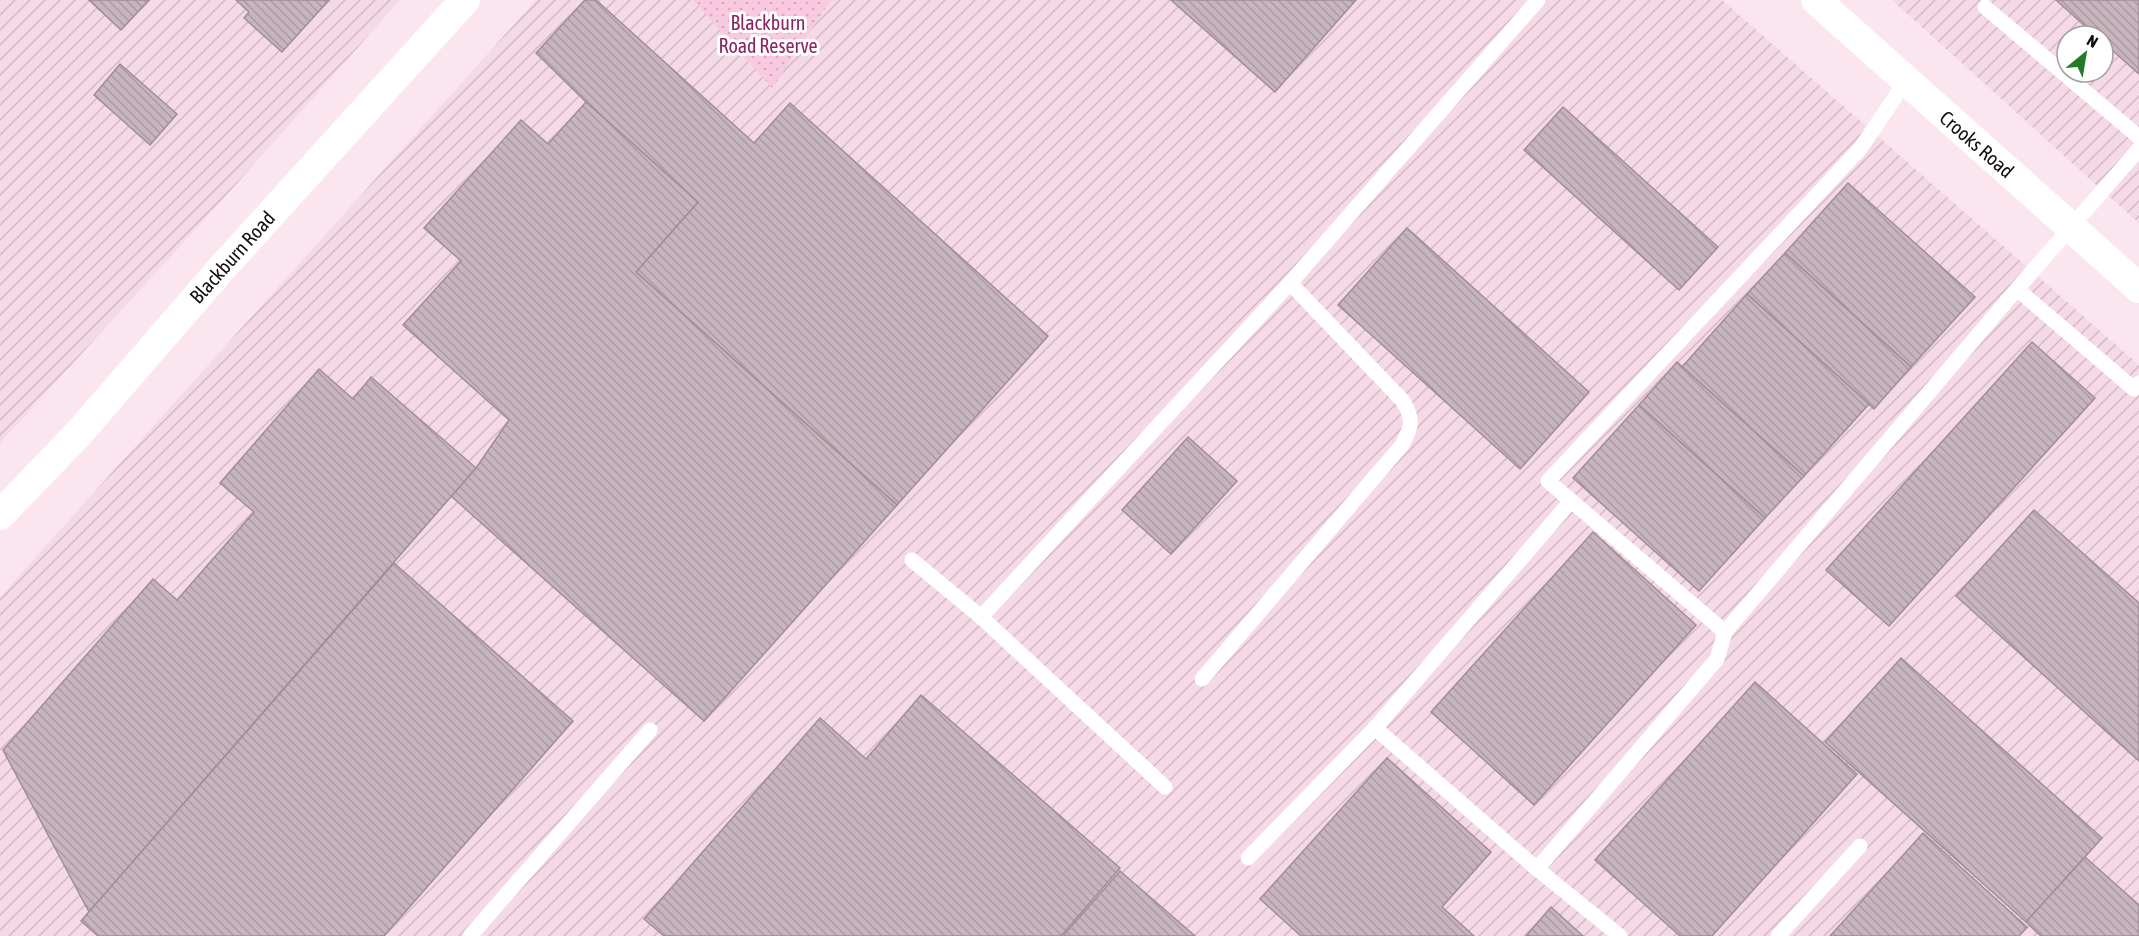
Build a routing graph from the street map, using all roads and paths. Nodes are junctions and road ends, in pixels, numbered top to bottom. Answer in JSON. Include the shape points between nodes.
{"nodes":[{"id":1,"x":465,"y":0,"type":"edge"},
{"id":2,"x":1538,"y":0,"type":"edge"},
{"id":3,"x":1816,"y":0,"type":"edge"},
{"id":4,"x":1985,"y":7,"type":"dead end"},
{"id":5,"x":1906,"y":81,"type":"junction"},
{"id":6,"x":2139,"y":137,"type":"edge"},
{"id":7,"x":2139,"y":149,"type":"edge"},
{"id":8,"x":2071,"y":226,"type":"junction"},
{"id":9,"x":1290,"y":283,"type":"junction"},
{"id":10,"x":2139,"y":288,"type":"edge"},
{"id":11,"x":2017,"y":289,"type":"junction"},
{"id":12,"x":2139,"y":383,"type":"edge"},
{"id":13,"x":1571,"y":501,"type":"junction"},
{"id":14,"x":0,"y":515,"type":"edge"},
{"id":15,"x":912,"y":560,"type":"dead end"},
{"id":16,"x":981,"y":617,"type":"junction"},
{"id":17,"x":1725,"y":632,"type":"junction"},
{"id":18,"x":1202,"y":679,"type":"dead end"},
{"id":19,"x":1375,"y":728,"type":"junction"},
{"id":20,"x":650,"y":730,"type":"dead end"},
{"id":21,"x":1165,"y":787,"type":"dead end"},
{"id":22,"x":1860,"y":846,"type":"dead end"},
{"id":23,"x":1248,"y":858,"type":"dead end"},
{"id":24,"x":1537,"y":869,"type":"junction"},
{"id":25,"x":470,"y":936,"type":"edge"},
{"id":26,"x":1620,"y":936,"type":"edge"},
{"id":27,"x":1778,"y":936,"type":"edge"}],
"edges":[{"from":1,"to":14,"type":"street","name":"Blackburn Road","via":[[222,268],[79,433]]},
{"from":2,"to":9,"type":"lane"},
{"from":3,"to":5,"type":"street","name":"Crooks Road"},
{"from":4,"to":6,"type":"lane"},
{"from":5,"to":8,"type":"street","name":"Crooks Road"},
{"from":5,"to":13,"type":"lane","via":[[1860,149],[1548,481]]},
{"from":7,"to":8,"type":"lane"},
{"from":8,"to":10,"type":"street","name":"Crooks Road"},
{"from":8,"to":11,"type":"lane"},
{"from":9,"to":16,"type":"lane"},
{"from":9,"to":18,"type":"lane","via":[[1403,401],[1411,414],[1410,429],[1402,445]]},
{"from":11,"to":12,"type":"lane","via":[[2134,389]]},
{"from":11,"to":17,"type":"lane"},
{"from":13,"to":17,"type":"lane"},
{"from":13,"to":19,"type":"lane"},
{"from":15,"to":16,"type":"lane"},
{"from":16,"to":21,"type":"lane"},
{"from":17,"to":24,"type":"lane","via":[[1717,659]]},
{"from":19,"to":23,"type":"lane"},
{"from":19,"to":24,"type":"lane"},
{"from":20,"to":25,"type":"lane"},
{"from":22,"to":27,"type":"lane"},
{"from":24,"to":26,"type":"lane"}]}
